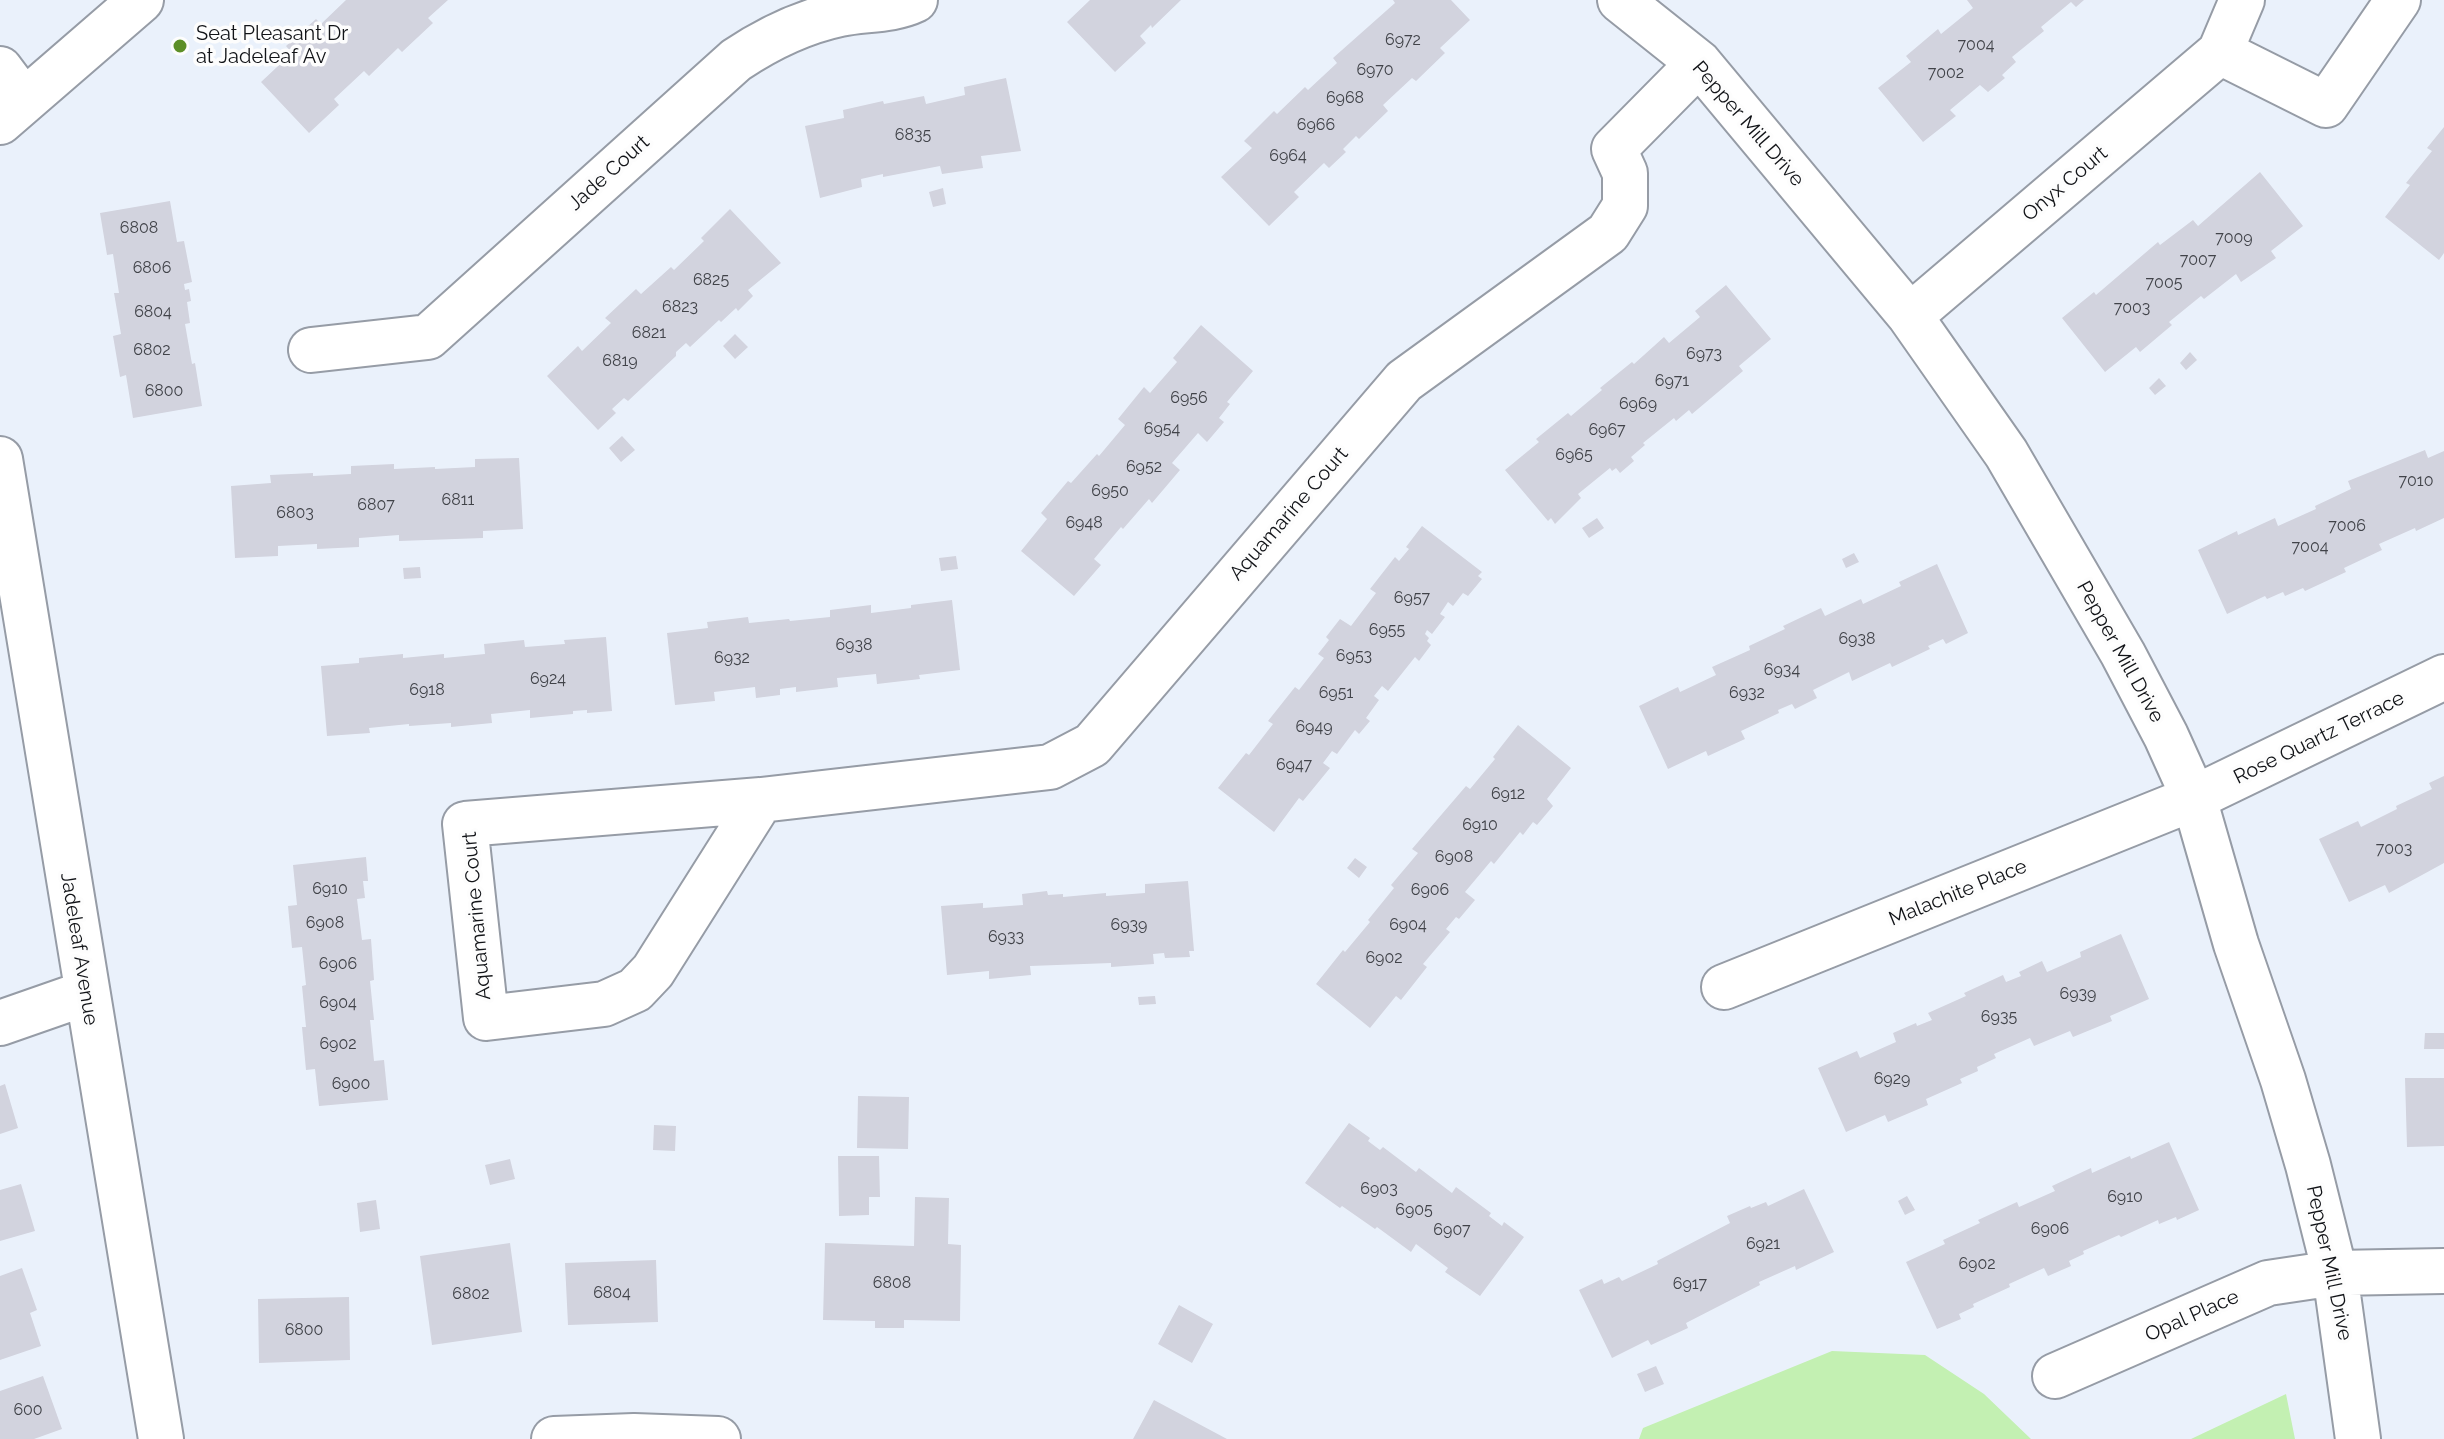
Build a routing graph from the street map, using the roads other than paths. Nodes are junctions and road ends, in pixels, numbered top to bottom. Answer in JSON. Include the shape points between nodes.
{"nodes":[{"id":1,"x":141,"y":0,"type":"edge"},
{"id":2,"x":915,"y":0,"type":"edge"},
{"id":3,"x":1620,"y":0,"type":"edge"},
{"id":4,"x":2242,"y":0,"type":"edge"},
{"id":5,"x":2398,"y":0,"type":"edge"},
{"id":6,"x":2220,"y":52,"type":"junction"},
{"id":7,"x":1699,"y":63,"type":"junction"},
{"id":8,"x":8,"y":98,"type":"edge"},
{"id":9,"x":1910,"y":316,"type":"junction"},
{"id":10,"x":311,"y":350,"type":"dead end"},
{"id":11,"x":0,"y":459,"type":"edge"},
{"id":12,"x":2444,"y":677,"type":"edge"},
{"id":13,"x":2194,"y":798,"type":"junction"},
{"id":14,"x":761,"y":800,"type":"junction"},
{"id":15,"x":1724,"y":987,"type":"dead end"},
{"id":16,"x":86,"y":993,"type":"junction"},
{"id":17,"x":0,"y":1023,"type":"edge"},
{"id":18,"x":2444,"y":1271,"type":"edge"},
{"id":19,"x":2335,"y":1273,"type":"junction"},
{"id":20,"x":2055,"y":1376,"type":"dead end"},
{"id":21,"x":161,"y":1439,"type":"edge"},
{"id":22,"x":554,"y":1439,"type":"edge"},
{"id":23,"x":718,"y":1439,"type":"edge"},
{"id":24,"x":2358,"y":1439,"type":"edge"}],
"edges":[{"from":1,"to":8,"type":"street"},
{"from":2,"to":10,"type":"street","name":"Jade Court","via":[[819,19],[736,60],[428,337]]},
{"from":3,"to":7,"type":"street","name":"Pepper Mill Drive"},
{"from":4,"to":6,"type":"street","name":"Onyx Court"},
{"from":5,"to":6,"type":"street","via":[[2326,105]]},
{"from":6,"to":9,"type":"street","name":"Onyx Court"},
{"from":7,"to":9,"type":"street","name":"Pepper Mill Drive"},
{"from":7,"to":14,"type":"street","name":"Aquamarine Court","via":[[1614,149],[1625,173],[1625,206],[1608,233],[1404,381],[1092,745],[1050,767]]},
{"from":9,"to":13,"type":"street","name":"Pepper Mill Drive","via":[[2006,453],[2123,654]]},
{"from":11,"to":16,"type":"street","name":"Jadeleaf Avenue"},
{"from":12,"to":13,"type":"street","name":"Rose Quartz Terrace"},
{"from":13,"to":15,"type":"street","name":"Malachite Place"},
{"from":13,"to":19,"type":"street","name":"Pepper Mill Drive","via":[[2287,1094]]},
{"from":14,"to":14,"type":"street","name":"Aquamarine Court","via":[[465,824],[486,1018],[604,1004],[635,990],[653,971]]},
{"from":16,"to":17,"type":"street"},
{"from":16,"to":21,"type":"street","name":"Jadeleaf Avenue"},
{"from":18,"to":19,"type":"street","name":"Opal Place"},
{"from":19,"to":20,"type":"street","name":"Opal Place","via":[[2268,1283]]},
{"from":19,"to":24,"type":"street","name":"Pepper Mill Drive"},
{"from":22,"to":23,"type":"street"}]}
